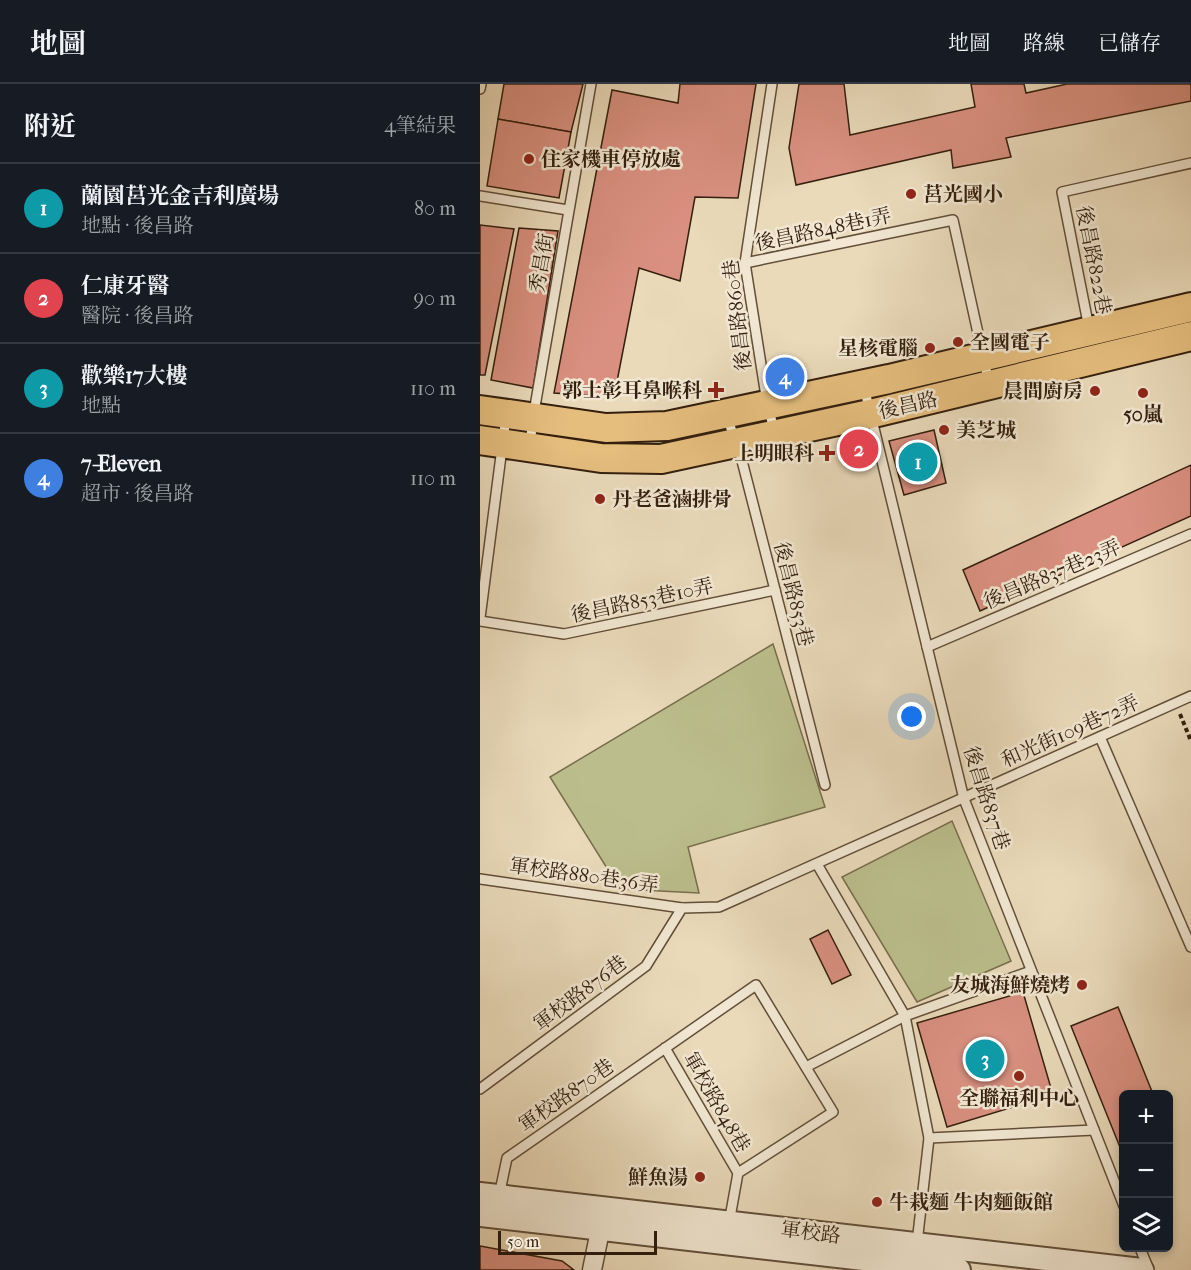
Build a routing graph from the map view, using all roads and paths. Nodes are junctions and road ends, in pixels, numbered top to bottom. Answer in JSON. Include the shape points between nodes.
{"nodes":[{"id":1,"x":481,"y":84,"type":"edge"},
{"id":2,"x":591,"y":84,"type":"edge"},
{"id":3,"x":772,"y":84,"type":"edge"},
{"id":4,"x":480,"y":89,"type":"edge"},
{"id":5,"x":1191,"y":163,"type":"edge"},
{"id":6,"x":480,"y":196,"type":"edge"},
{"id":7,"x":568,"y":210,"type":"junction"},
{"id":8,"x":745,"y":263,"type":"junction"},
{"id":9,"x":1191,"y":307,"type":"edge"},
{"id":10,"x":1191,"y":336,"type":"edge"},
{"id":11,"x":1093,"y":346,"type":"junction"},
{"id":12,"x":984,"y":357,"type":"junction"},
{"id":13,"x":863,"y":385,"type":"junction"},
{"id":14,"x":990,"y":385,"type":"junction"},
{"id":15,"x":768,"y":405,"type":"junction"},
{"id":16,"x":507,"y":414,"type":"edge"},
{"id":17,"x":726,"y":414,"type":"junction"},
{"id":18,"x":870,"y":414,"type":"junction"},
{"id":19,"x":774,"y":434,"type":"junction"},
{"id":20,"x":491,"y":442,"type":"edge"},
{"id":21,"x":736,"y":442,"type":"junction"},
{"id":22,"x":530,"y":448,"type":"junction"},
{"id":23,"x":1191,"y":534,"type":"edge"},
{"id":24,"x":483,"y":567,"type":"edge"},
{"id":25,"x":775,"y":590,"type":"junction"},
{"id":26,"x":480,"y":620,"type":"edge"},
{"id":27,"x":927,"y":647,"type":"junction"},
{"id":28,"x":1191,"y":696,"type":"edge"},
{"id":29,"x":1175,"y":704,"type":"junction"},
{"id":30,"x":1101,"y":737,"type":"junction"},
{"id":31,"x":1191,"y":741,"type":"edge"},
{"id":32,"x":825,"y":785,"type":"dead end"},
{"id":33,"x":964,"y":799,"type":"junction"},
{"id":34,"x":817,"y":864,"type":"junction"},
{"id":35,"x":480,"y":879,"type":"edge"},
{"id":36,"x":682,"y":908,"type":"junction"},
{"id":37,"x":1191,"y":947,"type":"edge"},
{"id":38,"x":1031,"y":971,"type":"junction"},
{"id":39,"x":905,"y":1016,"type":"junction"},
{"id":40,"x":665,"y":1048,"type":"junction"},
{"id":41,"x":806,"y":1067,"type":"junction"},
{"id":42,"x":480,"y":1089,"type":"edge"},
{"id":43,"x":1094,"y":1130,"type":"junction"},
{"id":44,"x":929,"y":1138,"type":"junction"},
{"id":45,"x":738,"y":1173,"type":"junction"},
{"id":46,"x":1121,"y":1198,"type":"edge"},
{"id":47,"x":489,"y":1205,"type":"edge"},
{"id":48,"x":603,"y":1218,"type":"junction"},
{"id":49,"x":728,"y":1233,"type":"junction"},
{"id":50,"x":1142,"y":1252,"type":"edge"},
{"id":51,"x":916,"y":1260,"type":"edge"},
{"id":52,"x":1054,"y":1265,"type":"edge"},
{"id":53,"x":592,"y":1270,"type":"edge"},
{"id":54,"x":959,"y":1270,"type":"edge"},
{"id":55,"x":1142,"y":1270,"type":"edge"},
{"id":56,"x":1149,"y":1270,"type":"edge"}],
"edges":[{"from":1,"to":4,"type":"lane"},
{"from":2,"to":7,"type":"lane","name":"秀昌街"},
{"from":3,"to":8,"type":"lane","name":"後昌路860巷"},
{"from":5,"to":11,"type":"lane","name":"後昌路822巷","via":[[1062,192]]},
{"from":6,"to":7,"type":"lane"},
{"from":7,"to":16,"type":"lane","name":"秀昌街"},
{"from":8,"to":12,"type":"lane","name":"後昌路848巷1弄","via":[[953,220]]},
{"from":8,"to":15,"type":"lane","name":"後昌路860巷"},
{"from":9,"to":11,"type":"main road","name":"後昌路"},
{"from":10,"to":11,"type":"main road","name":"後昌路"},
{"from":11,"to":12,"type":"main road","name":"後昌路"},
{"from":11,"to":14,"type":"main road","name":"後昌路"},
{"from":12,"to":13,"type":"main road","name":"後昌路"},
{"from":12,"to":14,"type":"lane","name":"後昌路848巷1弄"},
{"from":13,"to":15,"type":"main road","name":"後昌路"},
{"from":13,"to":18,"type":"lane","name":"後昌路837巷"},
{"from":14,"to":18,"type":"main road","name":"後昌路"},
{"from":15,"to":17,"type":"main road","name":"後昌路"},
{"from":15,"to":19,"type":"lane","name":"後昌路860巷"},
{"from":16,"to":17,"type":"main road","name":"後昌路","via":[[606,428],[668,426]]},
{"from":16,"to":20,"type":"lane"},
{"from":16,"to":22,"type":"lane","name":"秀昌街"},
{"from":17,"to":21,"type":"lane","name":"後昌路853巷"},
{"from":18,"to":19,"type":"main road","name":"後昌路"},
{"from":18,"to":27,"type":"lane","name":"後昌路837巷"},
{"from":19,"to":21,"type":"main road","name":"後昌路"},
{"from":20,"to":22,"type":"main road","name":"後昌路"},
{"from":20,"to":24,"type":"lane"},
{"from":21,"to":22,"type":"main road","name":"後昌路","via":[[661,459],[601,458]]},
{"from":21,"to":25,"type":"lane","name":"後昌路853巷"},
{"from":23,"to":27,"type":"lane","name":"後昌路837巷23弄"},
{"from":24,"to":26,"type":"lane"},
{"from":25,"to":26,"type":"lane","name":"後昌路853巷10弄","via":[[564,634]]},
{"from":25,"to":32,"type":"lane","name":"後昌路853巷"},
{"from":27,"to":33,"type":"lane","name":"後昌路837巷"},
{"from":28,"to":29,"type":"lane","name":"和光街109巷72弄"},
{"from":29,"to":30,"type":"lane","name":"和光街109巷72弄"},
{"from":29,"to":31,"type":"path"},
{"from":30,"to":33,"type":"lane","name":"和光街109巷72弄"},
{"from":30,"to":37,"type":"lane"},
{"from":33,"to":34,"type":"lane"},
{"from":33,"to":38,"type":"lane","name":"後昌路837巷"},
{"from":34,"to":36,"type":"lane","via":[[719,907]]},
{"from":34,"to":39,"type":"lane"},
{"from":35,"to":36,"type":"lane","name":"軍校路880巷36弄"},
{"from":36,"to":42,"type":"lane","name":"軍校路876巷","via":[[646,966]]},
{"from":38,"to":39,"type":"lane"},
{"from":38,"to":43,"type":"lane","name":"後昌路837巷"},
{"from":39,"to":41,"type":"lane"},
{"from":39,"to":44,"type":"lane"},
{"from":40,"to":41,"type":"lane","name":"軍校路870巷","via":[[756,984]]},
{"from":40,"to":45,"type":"lane","name":"軍校路848巷"},
{"from":40,"to":47,"type":"lane","name":"軍校路870巷","via":[[507,1158]]},
{"from":41,"to":45,"type":"lane","via":[[833,1112]]},
{"from":43,"to":44,"type":"lane"},
{"from":43,"to":46,"type":"lane","name":"後昌路837巷"},
{"from":44,"to":51,"type":"lane"},
{"from":45,"to":49,"type":"lane"},
{"from":47,"to":48,"type":"street","name":"軍校路"},
{"from":48,"to":49,"type":"street","name":"軍校路"},
{"from":48,"to":53,"type":"street"},
{"from":49,"to":51,"type":"street","name":"軍校路"},
{"from":50,"to":56,"type":"lane"},
{"from":51,"to":52,"type":"street","name":"軍校路"},
{"from":51,"to":54,"type":"street","name":"軍校路"},
{"from":52,"to":55,"type":"street","name":"軍校路"}]}
